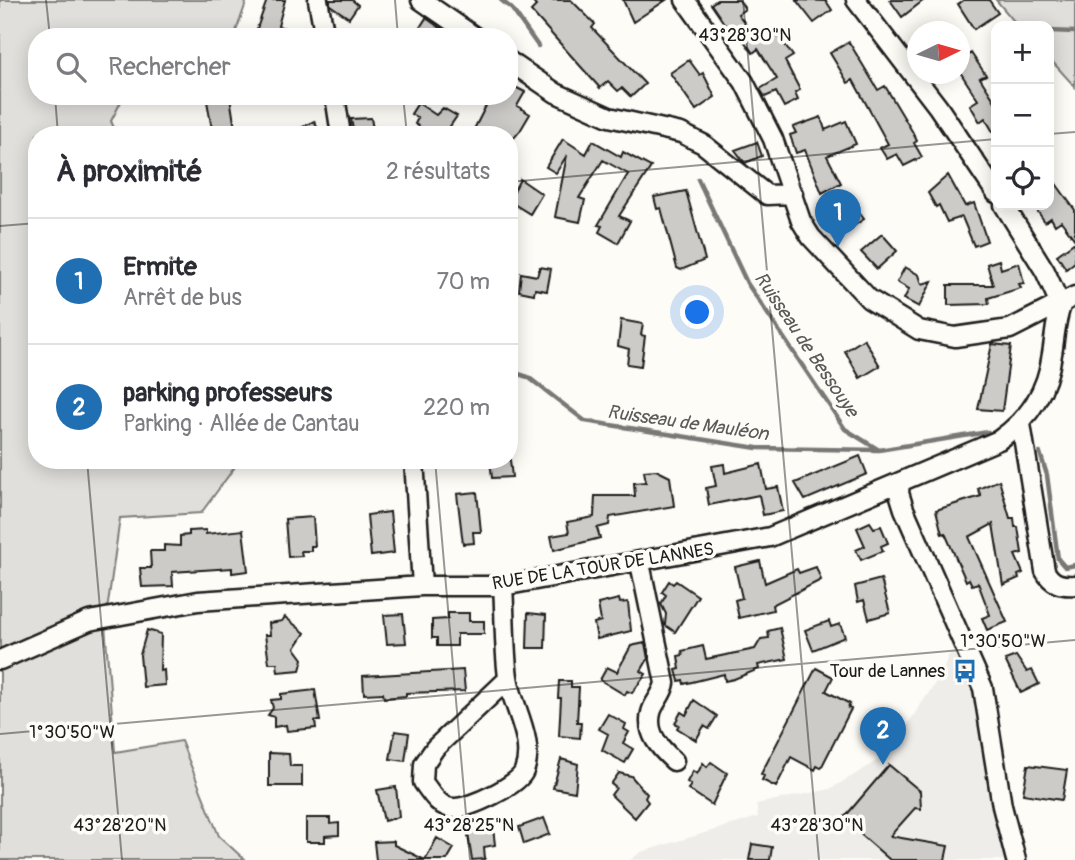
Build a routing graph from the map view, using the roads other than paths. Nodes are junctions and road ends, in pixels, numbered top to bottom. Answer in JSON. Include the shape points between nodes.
{"nodes":[{"id":1,"x":318,"y":0,"type":"edge"},
{"id":2,"x":421,"y":0,"type":"edge"},
{"id":3,"x":685,"y":0,"type":"edge"},
{"id":4,"x":856,"y":0,"type":"edge"},
{"id":5,"x":323,"y":28,"type":"edge"},
{"id":6,"x":462,"y":28,"type":"edge"},
{"id":7,"x":518,"y":67,"type":"edge"},
{"id":8,"x":336,"y":105,"type":"edge"},
{"id":9,"x":340,"y":126,"type":"edge"},
{"id":10,"x":991,"y":186,"type":"edge"},
{"id":11,"x":793,"y":194,"type":"junction"},
{"id":12,"x":1007,"y":210,"type":"edge"},
{"id":13,"x":1068,"y":301,"type":"edge"},
{"id":14,"x":1021,"y":424,"type":"junction"},
{"id":15,"x":415,"y":469,"type":"edge"},
{"id":16,"x":900,"y":482,"type":"junction"},
{"id":17,"x":640,"y":563,"type":"junction"},
{"id":18,"x":1075,"y":585,"type":"edge"},
{"id":19,"x":422,"y":586,"type":"junction"},
{"id":20,"x":503,"y":586,"type":"junction"},
{"id":21,"x":0,"y":660,"type":"edge"},
{"id":22,"x":508,"y":679,"type":"junction"},
{"id":23,"x":674,"y":761,"type":"dead end"},
{"id":24,"x":1016,"y":860,"type":"edge"}],
"edges":[{"from":1,"to":5,"type":"street"},
{"from":2,"to":6,"type":"street"},
{"from":3,"to":11,"type":"street","via":[[744,82],[774,139]]},
{"from":4,"to":10,"type":"street"},
{"from":7,"to":11,"type":"street","via":[[556,93],[609,117],[681,133],[703,144],[766,195]]},
{"from":8,"to":9,"type":"street"},
{"from":11,"to":13,"type":"street","via":[[801,220],[827,255],[869,299],[919,330],[978,336],[1010,329]]},
{"from":12,"to":13,"type":"street"},
{"from":13,"to":14,"type":"street","name":"RUE DE LA TOUR DE LANNES","via":[[1055,320],[1050,369]]},
{"from":14,"to":16,"type":"street","name":"RUE DE LA TOUR DE LANNES","via":[[999,440]]},
{"from":14,"to":18,"type":"street","via":[[1045,571],[1062,586]]},
{"from":15,"to":19,"type":"street"},
{"from":16,"to":17,"type":"street","name":"RUE DE LA TOUR DE LANNES","via":[[770,537]]},
{"from":16,"to":24,"type":"street","via":[[904,509],[983,688],[1002,806]]},
{"from":17,"to":20,"type":"street","name":"RUE DE LA TOUR DE LANNES"},
{"from":17,"to":23,"type":"street","via":[[665,683],[651,712],[651,728],[656,744]]},
{"from":19,"to":20,"type":"street","name":"RUE DE LA TOUR DE LANNES"},
{"from":19,"to":21,"type":"street","name":"RUE DE LA TOUR DE LANNES","via":[[198,601],[89,621]]},
{"from":20,"to":22,"type":"street"},
{"from":22,"to":22,"type":"street","via":[[424,764],[423,782],[441,804],[454,809],[470,804],[515,784],[524,773],[528,755]]}]}
